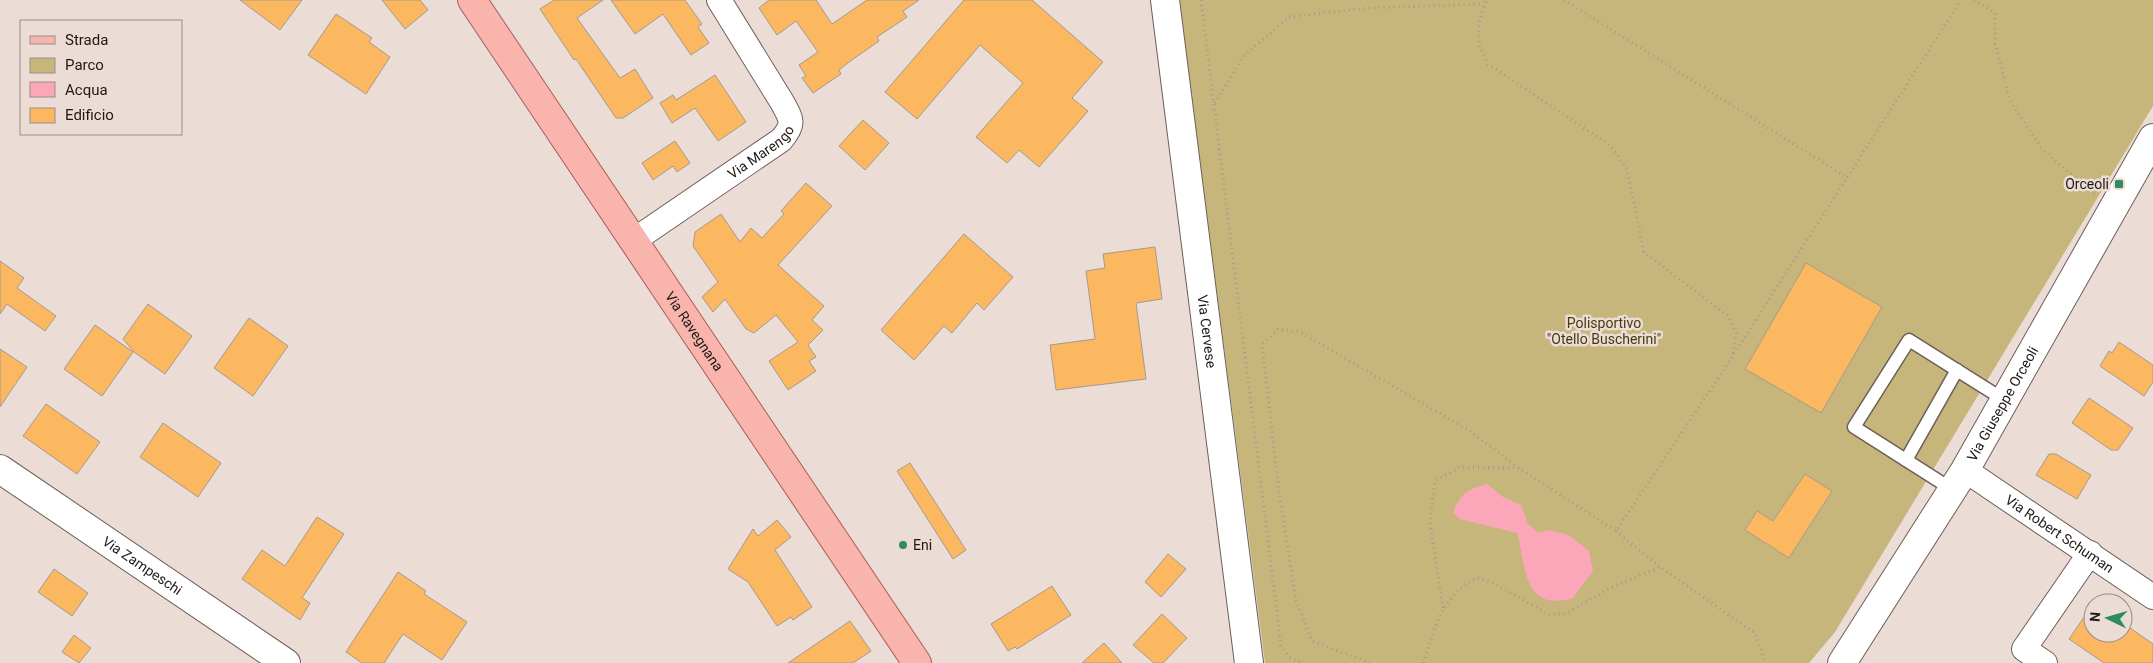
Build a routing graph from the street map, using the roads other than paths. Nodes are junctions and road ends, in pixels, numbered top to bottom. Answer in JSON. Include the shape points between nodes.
{"nodes":[{"id":1,"x":472,"y":0,"type":"edge"},
{"id":2,"x":718,"y":0,"type":"edge"},
{"id":3,"x":1165,"y":0,"type":"edge"},
{"id":4,"x":2153,"y":138,"type":"edge"},
{"id":5,"x":633,"y":241,"type":"junction"},
{"id":6,"x":1957,"y":370,"type":"junction"},
{"id":7,"x":2006,"y":400,"type":"junction"},
{"id":8,"x":1906,"y":460,"type":"junction"},
{"id":9,"x":0,"y":469,"type":"edge"},
{"id":10,"x":1959,"y":480,"type":"junction"},
{"id":11,"x":2090,"y":553,"type":"junction"},
{"id":12,"x":2153,"y":596,"type":"edge"},
{"id":13,"x":286,"y":663,"type":"edge"},
{"id":14,"x":917,"y":663,"type":"edge"},
{"id":15,"x":1249,"y":663,"type":"edge"},
{"id":16,"x":1842,"y":663,"type":"edge"},
{"id":17,"x":2045,"y":663,"type":"edge"}],
"edges":[{"from":1,"to":5,"type":"main road","name":"Via Ravegnana"},
{"from":2,"to":5,"type":"street","name":"Via Marengo","via":[[791,118],[790,129],[781,140]]},
{"from":3,"to":15,"type":"street","name":"Via Cervese"},
{"from":4,"to":7,"type":"street","name":"Via Giuseppe Orceoli"},
{"from":5,"to":14,"type":"main road","name":"Via Ravegnana"},
{"from":6,"to":7,"type":"lane"},
{"from":6,"to":8,"type":"lane"},
{"from":6,"to":8,"type":"lane","via":[[1909,340],[1854,427]]},
{"from":7,"to":10,"type":"street","name":"Via Giuseppe Orceoli"},
{"from":8,"to":10,"type":"lane"},
{"from":9,"to":13,"type":"street","name":"Via Zampeschi"},
{"from":10,"to":11,"type":"street","name":"Via Robert Schuman"},
{"from":10,"to":16,"type":"street","name":"Via Giuseppe Orceoli"},
{"from":11,"to":12,"type":"street","name":"Via Robert Schuman"},
{"from":11,"to":17,"type":"street","via":[[2024,649]]}]}
